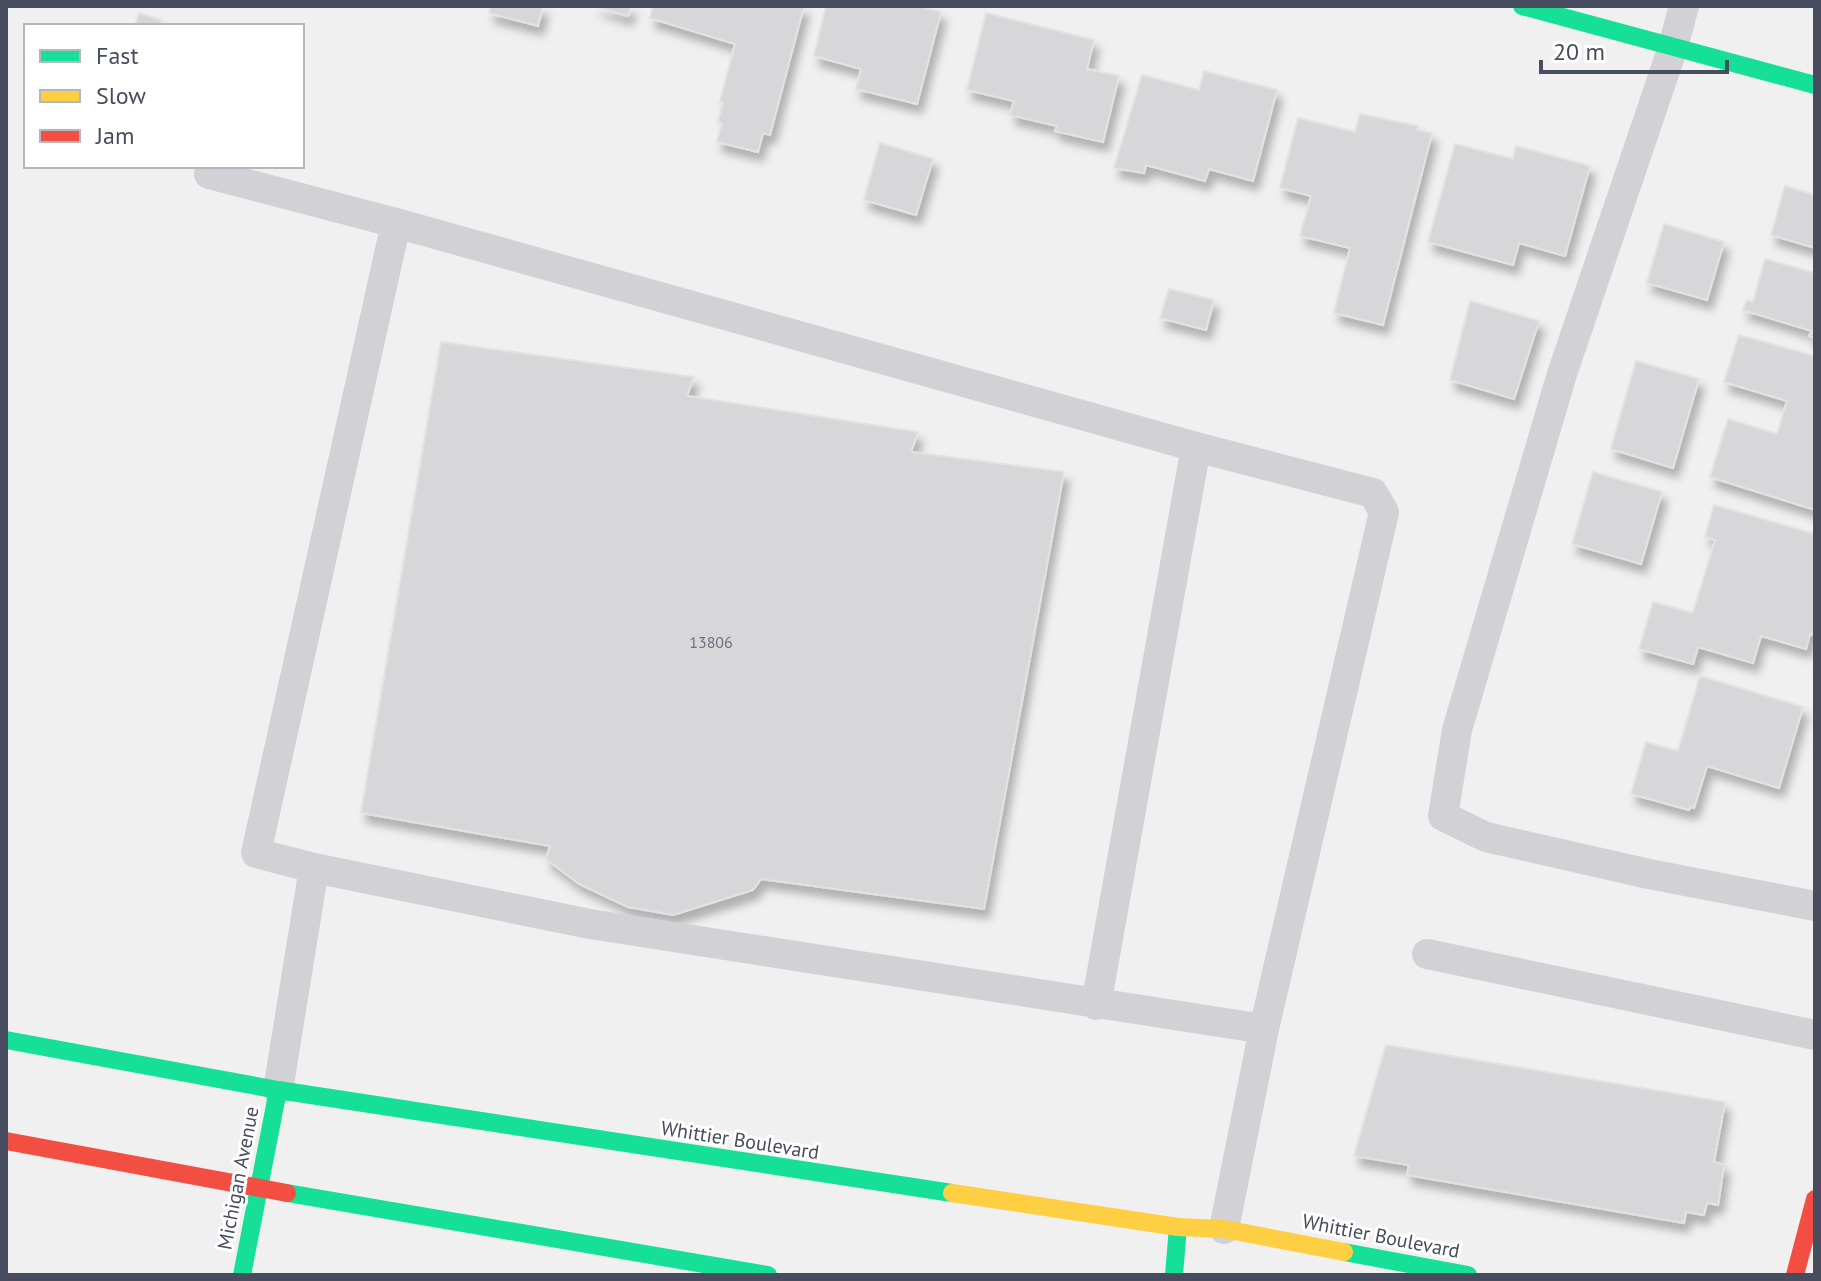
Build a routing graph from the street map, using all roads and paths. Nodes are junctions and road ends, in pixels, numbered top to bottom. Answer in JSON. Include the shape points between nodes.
{"nodes":[{"id":1,"x":1522,"y":6,"type":"edge"},
{"id":2,"x":1684,"y":6,"type":"edge"},
{"id":3,"x":1673,"y":47,"type":"junction"},
{"id":4,"x":1815,"y":85,"type":"edge"},
{"id":5,"x":209,"y":174,"type":"dead end"},
{"id":6,"x":396,"y":223,"type":"junction"},
{"id":7,"x":1196,"y":447,"type":"junction"},
{"id":8,"x":314,"y":868,"type":"junction"},
{"id":9,"x":1815,"y":906,"type":"edge"},
{"id":10,"x":1427,"y":954,"type":"dead end"},
{"id":11,"x":1096,"y":1005,"type":"junction"},
{"id":12,"x":1264,"y":1029,"type":"junction"},
{"id":13,"x":1815,"y":1035,"type":"edge"},
{"id":14,"x":6,"y":1040,"type":"edge"},
{"id":15,"x":278,"y":1090,"type":"junction"},
{"id":16,"x":6,"y":1141,"type":"edge"},
{"id":17,"x":258,"y":1188,"type":"junction"},
{"id":18,"x":1815,"y":1199,"type":"edge"},
{"id":19,"x":1178,"y":1227,"type":"junction"},
{"id":20,"x":1224,"y":1229,"type":"junction"},
{"id":21,"x":242,"y":1275,"type":"edge"},
{"id":22,"x":768,"y":1275,"type":"edge"},
{"id":23,"x":1174,"y":1275,"type":"edge"},
{"id":24,"x":1468,"y":1275,"type":"edge"},
{"id":25,"x":1795,"y":1275,"type":"edge"}],
"edges":[{"from":1,"to":3,"type":"main road"},
{"from":2,"to":3,"type":"lane"},
{"from":3,"to":4,"type":"main road"},
{"from":3,"to":9,"type":"lane","via":[[1562,374],[1457,730],[1443,816],[1486,837]]},
{"from":5,"to":6,"type":"lane"},
{"from":6,"to":7,"type":"lane"},
{"from":6,"to":8,"type":"lane","via":[[256,853]]},
{"from":7,"to":11,"type":"lane"},
{"from":7,"to":12,"type":"lane","via":[[1373,493],[1384,512]]},
{"from":8,"to":11,"type":"lane","via":[[590,924]]},
{"from":8,"to":15,"type":"lane"},
{"from":10,"to":13,"type":"lane"},
{"from":11,"to":12,"type":"lane"},
{"from":12,"to":20,"type":"lane"},
{"from":14,"to":15,"type":"main road","name":"Whittier Boulevard"},
{"from":15,"to":17,"type":"main road","name":"Michigan Avenue"},
{"from":15,"to":19,"type":"main road","name":"Whittier Boulevard"},
{"from":16,"to":17,"type":"main road"},
{"from":17,"to":21,"type":"main road","name":"Michigan Avenue"},
{"from":17,"to":22,"type":"main road"},
{"from":18,"to":25,"type":"main road"},
{"from":19,"to":20,"type":"main road","name":"Whittier Boulevard"},
{"from":19,"to":23,"type":"main road"},
{"from":20,"to":24,"type":"main road","name":"Whittier Boulevard"}]}
